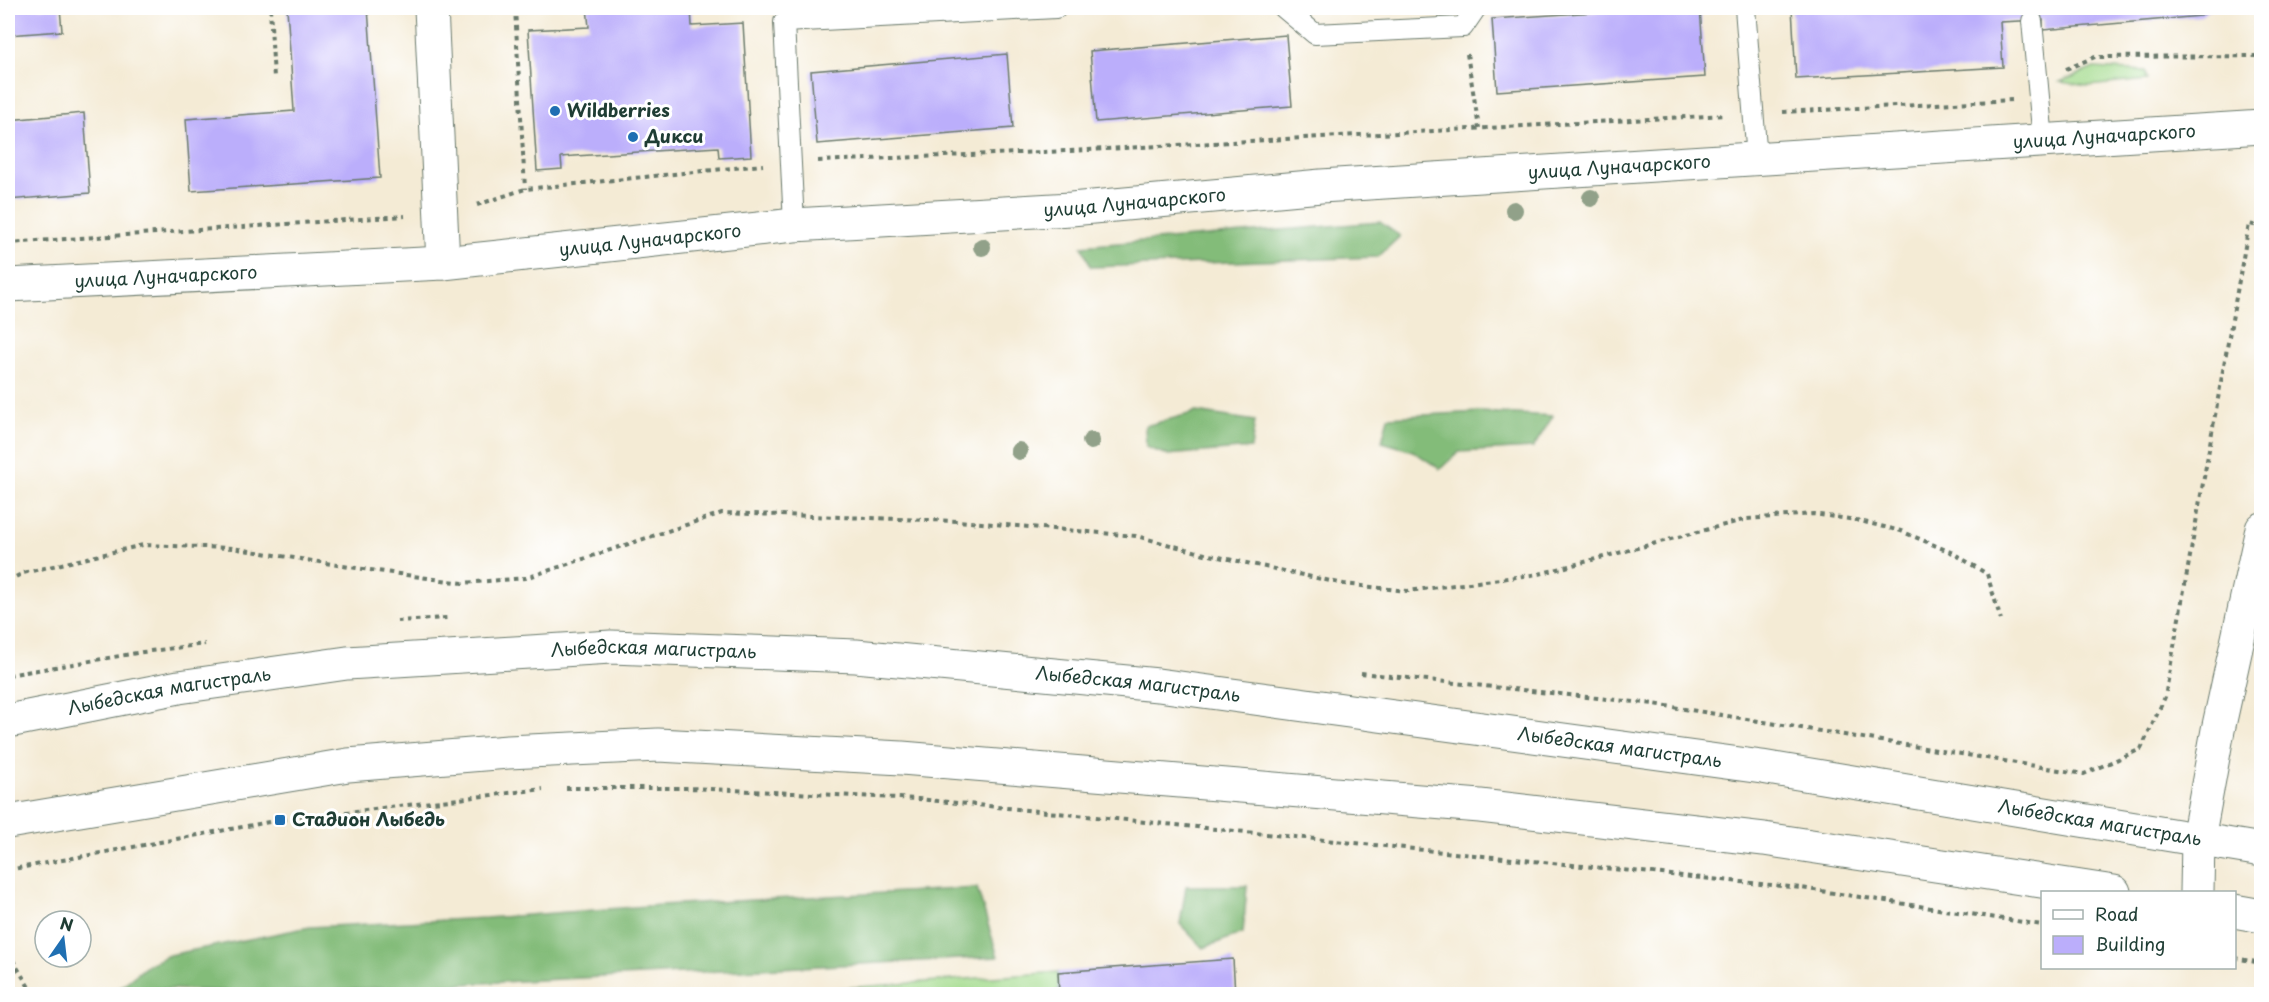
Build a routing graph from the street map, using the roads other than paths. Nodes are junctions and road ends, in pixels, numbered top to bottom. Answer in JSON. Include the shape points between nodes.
{"nodes":[{"id":1,"x":432,"y":8,"type":"edge"},
{"id":2,"x":1056,"y":8,"type":"edge"},
{"id":3,"x":1284,"y":8,"type":"edge"},
{"id":4,"x":1476,"y":8,"type":"edge"},
{"id":5,"x":1745,"y":8,"type":"edge"},
{"id":6,"x":2032,"y":21,"type":"dead end"},
{"id":7,"x":2262,"y":127,"type":"edge"},
{"id":8,"x":2043,"y":141,"type":"junction"},
{"id":9,"x":1757,"y":159,"type":"junction"},
{"id":10,"x":794,"y":225,"type":"junction"},
{"id":11,"x":443,"y":263,"type":"junction"},
{"id":12,"x":8,"y":285,"type":"edge"},
{"id":13,"x":2262,"y":529,"type":"edge"},
{"id":14,"x":8,"y":721,"type":"edge"},
{"id":15,"x":8,"y":822,"type":"edge"},
{"id":16,"x":2198,"y":839,"type":"junction"},
{"id":17,"x":2262,"y":850,"type":"edge"},
{"id":18,"x":2107,"y":891,"type":"edge"},
{"id":19,"x":2197,"y":891,"type":"edge"},
{"id":20,"x":2236,"y":911,"type":"edge"},
{"id":21,"x":2262,"y":916,"type":"edge"}],
"edges":[{"from":1,"to":11,"type":"main road"},
{"from":2,"to":10,"type":"lane","via":[[784,22]]},
{"from":3,"to":4,"type":"lane","via":[[1314,34],[1463,27]]},
{"from":5,"to":9,"type":"lane"},
{"from":6,"to":8,"type":"lane"},
{"from":7,"to":8,"type":"main road","name":"улица Луначарского"},
{"from":8,"to":9,"type":"main road","name":"улица Луначарского"},
{"from":9,"to":10,"type":"main road","name":"улица Луначарского"},
{"from":10,"to":11,"type":"main road","name":"улица Луначарского"},
{"from":11,"to":12,"type":"main road","name":"улица Луначарского"},
{"from":13,"to":16,"type":"main road"},
{"from":14,"to":16,"type":"main road","name":"Лыбедская магистраль","via":[[179,687],[347,663],[611,647],[856,656],[1158,685],[1530,735],[1762,767]]},
{"from":15,"to":18,"type":"main road","via":[[348,765],[658,745],[902,758],[1480,806],[1764,839]]},
{"from":16,"to":17,"type":"main road","name":"Лыбедская магистраль"},
{"from":16,"to":19,"type":"main road"},
{"from":20,"to":21,"type":"main road"}]}
